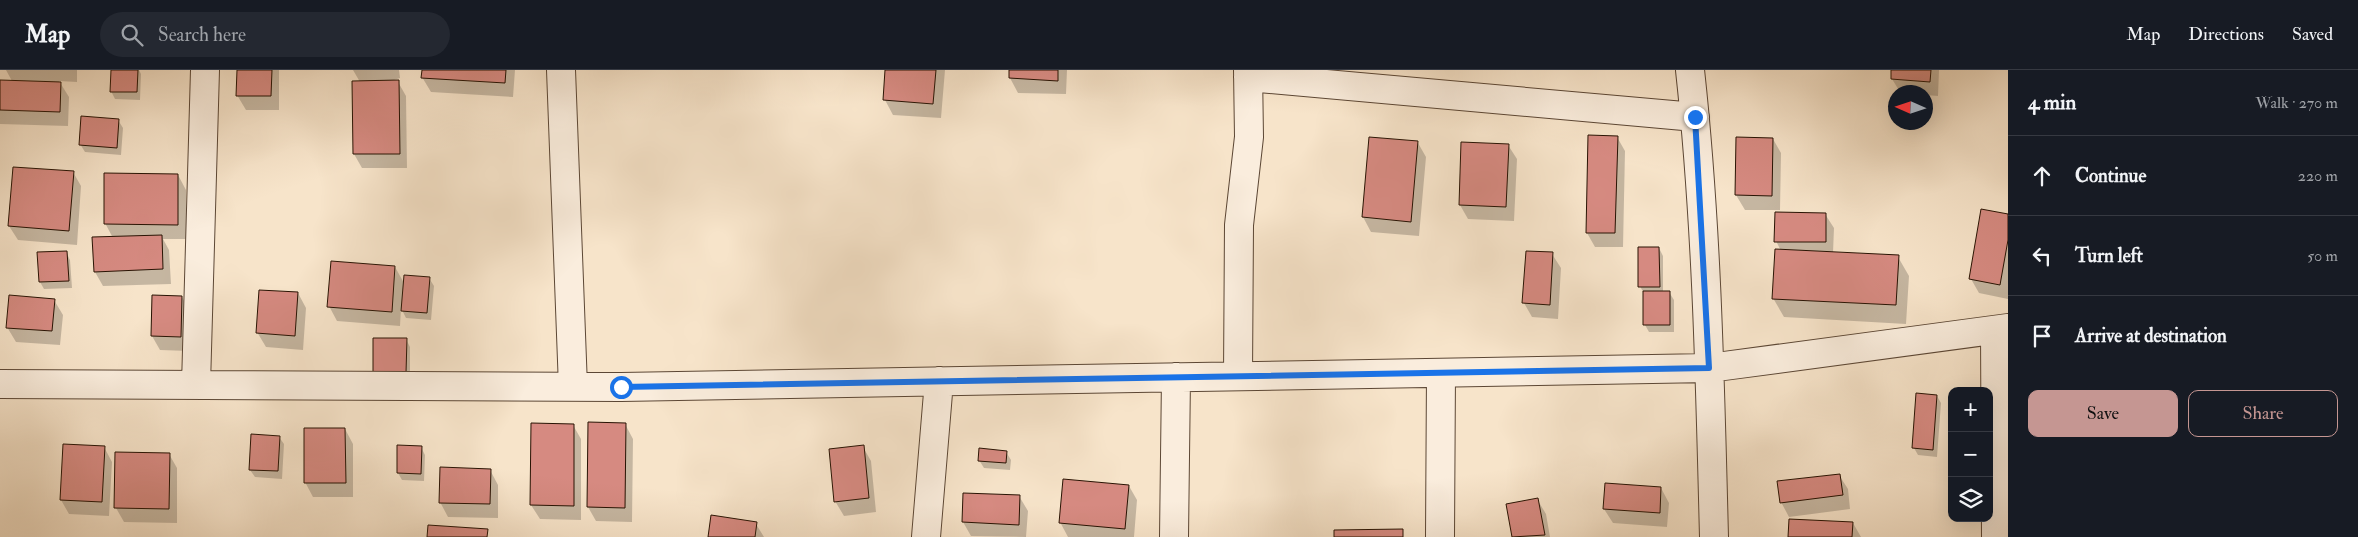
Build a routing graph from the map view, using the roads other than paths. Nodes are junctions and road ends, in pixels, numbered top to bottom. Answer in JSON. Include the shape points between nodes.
{"nodes":[{"id":1,"x":205,"y":70,"type":"edge"},
{"id":2,"x":561,"y":70,"type":"edge"},
{"id":3,"x":1690,"y":70,"type":"edge"},
{"id":4,"x":1248,"y":74,"type":"edge"},
{"id":5,"x":1695,"y":117,"type":"junction"},
{"id":6,"x":2001,"y":329,"type":"edge"},
{"id":7,"x":1709,"y":368,"type":"junction"},
{"id":8,"x":1441,"y":373,"type":"junction"},
{"id":9,"x":1238,"y":376,"type":"junction"},
{"id":10,"x":1176,"y":377,"type":"junction"},
{"id":11,"x":939,"y":381,"type":"junction"},
{"id":12,"x":0,"y":384,"type":"edge"},
{"id":13,"x":196,"y":385,"type":"junction"},
{"id":14,"x":573,"y":387,"type":"junction"},
{"id":15,"x":926,"y":537,"type":"edge"},
{"id":16,"x":1174,"y":537,"type":"edge"},
{"id":17,"x":1440,"y":537,"type":"edge"},
{"id":18,"x":1714,"y":537,"type":"edge"},
{"id":19,"x":1996,"y":537,"type":"edge"}],
"edges":[{"from":1,"to":13,"type":"street"},
{"from":2,"to":14,"type":"street"},
{"from":3,"to":5,"type":"street"},
{"from":4,"to":5,"type":"street"},
{"from":4,"to":9,"type":"street","via":[[1249,137],[1239,224]]},
{"from":5,"to":7,"type":"street"},
{"from":6,"to":7,"type":"street"},
{"from":6,"to":19,"type":"street"},
{"from":7,"to":8,"type":"street"},
{"from":7,"to":18,"type":"street"},
{"from":8,"to":9,"type":"street"},
{"from":8,"to":17,"type":"street"},
{"from":9,"to":10,"type":"street"},
{"from":10,"to":11,"type":"street"},
{"from":10,"to":16,"type":"street"},
{"from":11,"to":14,"type":"street"},
{"from":11,"to":15,"type":"street"},
{"from":12,"to":13,"type":"street"},
{"from":13,"to":14,"type":"street"}]}
